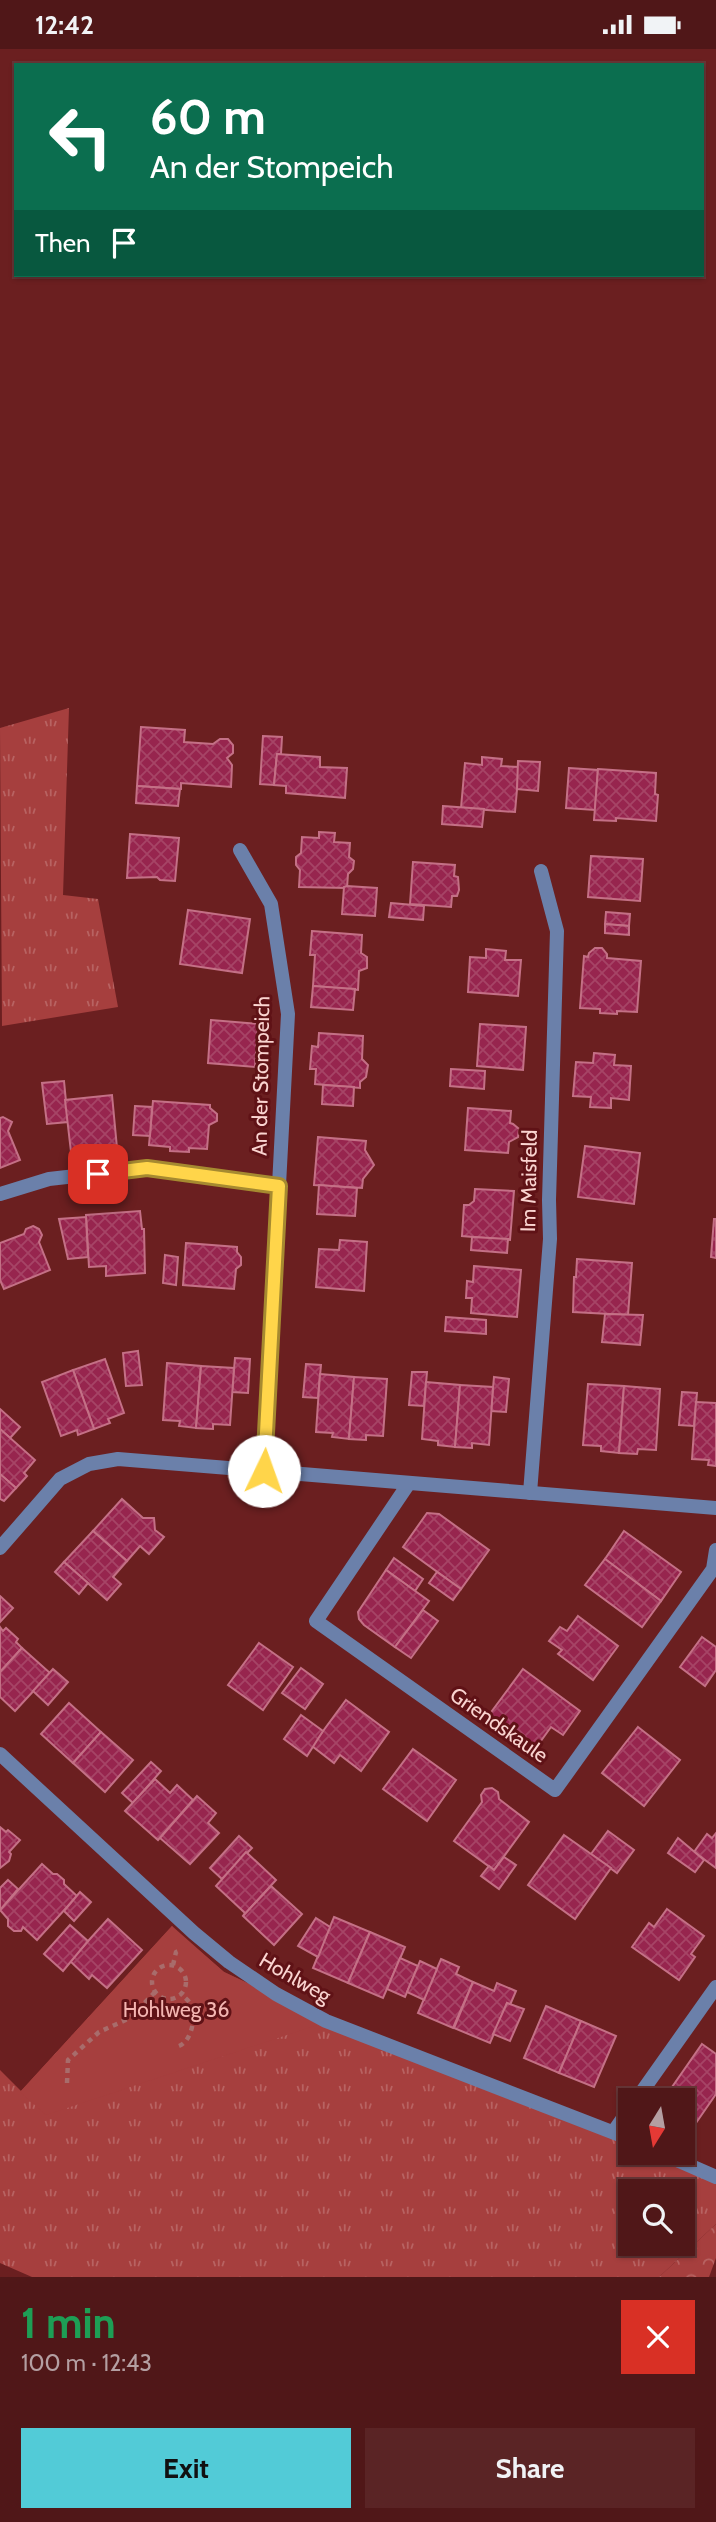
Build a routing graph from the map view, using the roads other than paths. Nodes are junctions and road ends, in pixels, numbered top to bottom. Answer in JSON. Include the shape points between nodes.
{"nodes":[{"id":1,"x":240,"y":850,"type":"dead end"},
{"id":2,"x":541,"y":871,"type":"dead end"},
{"id":3,"x":279,"y":1186,"type":"junction"},
{"id":4,"x":0,"y":1194,"type":"edge"},
{"id":5,"x":264,"y":1471,"type":"junction"},
{"id":6,"x":409,"y":1483,"type":"junction"},
{"id":7,"x":530,"y":1493,"type":"junction"},
{"id":8,"x":716,"y":1508,"type":"edge"},
{"id":9,"x":0,"y":1548,"type":"edge"},
{"id":10,"x":716,"y":1550,"type":"edge"},
{"id":11,"x":0,"y":1754,"type":"edge"},
{"id":12,"x":716,"y":1987,"type":"edge"},
{"id":13,"x":644,"y":2088,"type":"edge"},
{"id":14,"x":618,"y":2125,"type":"edge"},
{"id":15,"x":614,"y":2131,"type":"junction"},
{"id":16,"x":618,"y":2133,"type":"edge"},
{"id":17,"x":688,"y":2165,"type":"edge"},
{"id":18,"x":716,"y":2177,"type":"edge"}],
"edges":[{"from":1,"to":3,"type":"street","name":"An der Stompeich","via":[[271,904],[288,1014]]},
{"from":2,"to":7,"type":"street","name":"Im Maisfeld","via":[[557,931],[550,1239]]},
{"from":3,"to":4,"type":"street","name":"An der Stompeich","via":[[147,1168],[49,1179]]},
{"from":3,"to":5,"type":"street","name":"An der Stompeich"},
{"from":5,"to":6,"type":"street"},
{"from":5,"to":9,"type":"street","via":[[118,1458],[89,1464],[60,1479]]},
{"from":6,"to":7,"type":"street"},
{"from":6,"to":10,"type":"street","name":"Griendskaule","via":[[316,1621],[555,1790],[713,1569]]},
{"from":7,"to":8,"type":"street"},
{"from":11,"to":15,"type":"street","name":"Hohlweg","via":[[194,1933],[276,1994],[326,2021]]},
{"from":12,"to":13,"type":"street"},
{"from":14,"to":15,"type":"street"},
{"from":15,"to":16,"type":"street","name":"Hohlweg"},
{"from":17,"to":18,"type":"street"}]}
